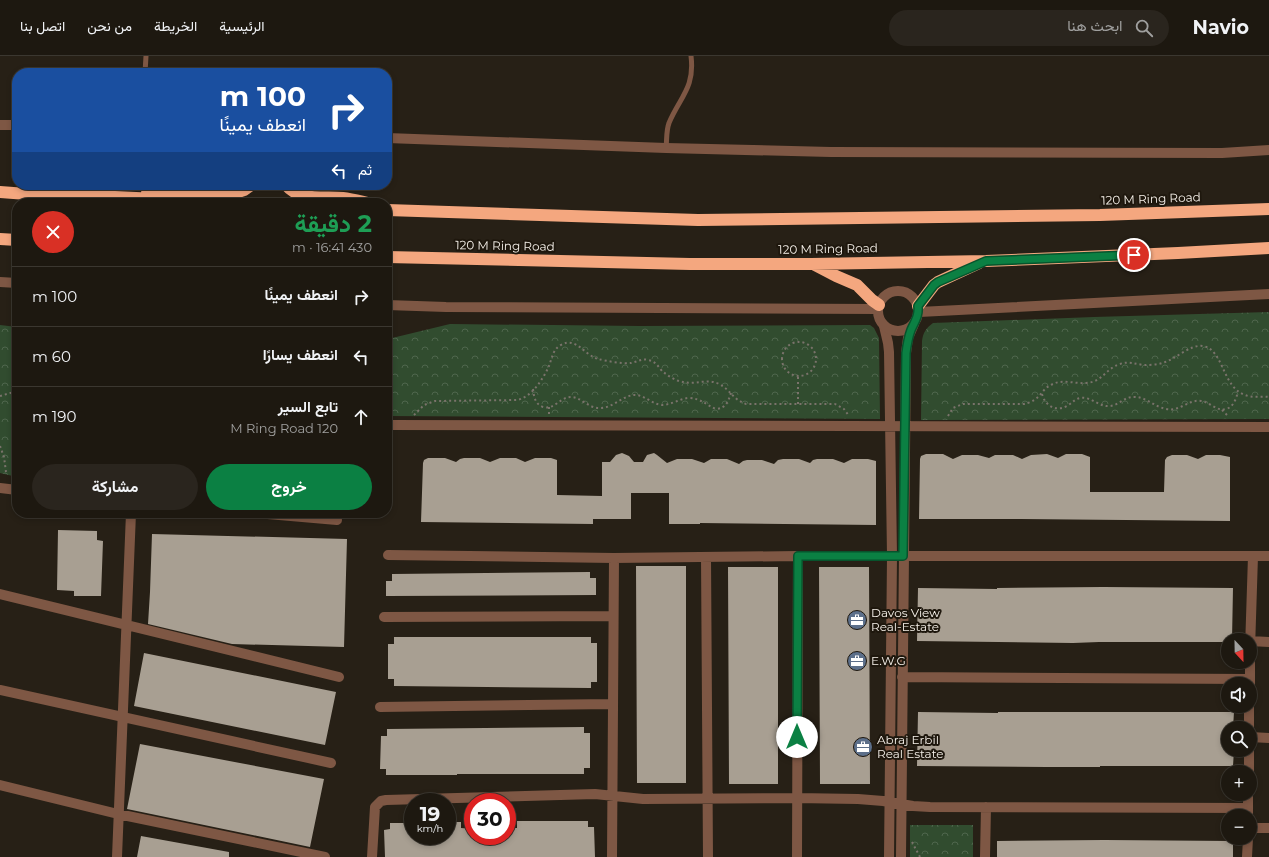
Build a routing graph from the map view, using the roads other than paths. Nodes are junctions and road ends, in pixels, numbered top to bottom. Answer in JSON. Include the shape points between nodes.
{"nodes":[{"id":1,"x":146,"y":56,"type":"edge"},
{"id":2,"x":691,"y":56,"type":"edge"},
{"id":3,"x":145,"y":68,"type":"edge"},
{"id":4,"x":0,"y":124,"type":"edge"},
{"id":5,"x":12,"y":125,"type":"edge"},
{"id":6,"x":392,"y":138,"type":"edge"},
{"id":7,"x":666,"y":148,"type":"junction"},
{"id":8,"x":1269,"y":150,"type":"edge"},
{"id":9,"x":170,"y":190,"type":"edge"},
{"id":10,"x":170,"y":190,"type":"edge"},
{"id":11,"x":244,"y":190,"type":"edge"},
{"id":12,"x":291,"y":190,"type":"edge"},
{"id":13,"x":0,"y":192,"type":"edge"},
{"id":14,"x":114,"y":197,"type":"junction"},
{"id":15,"x":135,"y":198,"type":"edge"},
{"id":16,"x":342,"y":198,"type":"edge"},
{"id":17,"x":392,"y":209,"type":"edge"},
{"id":18,"x":1269,"y":209,"type":"edge"},
{"id":19,"x":0,"y":239,"type":"edge"},
{"id":20,"x":12,"y":240,"type":"edge"},
{"id":21,"x":1269,"y":248,"type":"edge"},
{"id":22,"x":392,"y":257,"type":"edge"},
{"id":23,"x":986,"y":261,"type":"junction"},
{"id":24,"x":812,"y":264,"type":"junction"},
{"id":25,"x":0,"y":282,"type":"edge"},
{"id":26,"x":12,"y":283,"type":"edge"},
{"id":27,"x":1269,"y":294,"type":"edge"},
{"id":28,"x":392,"y":305,"type":"edge"},
{"id":29,"x":878,"y":307,"type":"junction"},
{"id":30,"x":918,"y":309,"type":"junction"},
{"id":31,"x":914,"y":324,"type":"junction"},
{"id":32,"x":884,"y":326,"type":"junction"},
{"id":33,"x":392,"y":426,"type":"edge"},
{"id":34,"x":890,"y":426,"type":"junction"},
{"id":35,"x":905,"y":427,"type":"junction"},
{"id":36,"x":1269,"y":427,"type":"edge"},
{"id":37,"x":0,"y":488,"type":"edge"},
{"id":38,"x":12,"y":489,"type":"edge"},
{"id":39,"x":131,"y":518,"type":"edge"},
{"id":40,"x":314,"y":518,"type":"edge"},
{"id":41,"x":337,"y":520,"type":"dead end"},
{"id":42,"x":388,"y":555,"type":"dead end"},
{"id":43,"x":798,"y":556,"type":"junction"},
{"id":44,"x":892,"y":556,"type":"junction"},
{"id":45,"x":903,"y":556,"type":"junction"},
{"id":46,"x":1252,"y":556,"type":"junction"},
{"id":47,"x":1269,"y":556,"type":"edge"},
{"id":48,"x":706,"y":557,"type":"junction"},
{"id":49,"x":614,"y":558,"type":"junction"},
{"id":50,"x":0,"y":594,"type":"edge"},
{"id":51,"x":613,"y":616,"type":"junction"},
{"id":52,"x":384,"y":617,"type":"dead end"},
{"id":53,"x":126,"y":625,"type":"junction"},
{"id":54,"x":1250,"y":633,"type":"edge"},
{"id":55,"x":1257,"y":641,"type":"edge"},
{"id":56,"x":1269,"y":642,"type":"edge"},
{"id":57,"x":339,"y":677,"type":"dead end"},
{"id":58,"x":902,"y":677,"type":"junction"},
{"id":59,"x":1221,"y":681,"type":"edge"},
{"id":60,"x":0,"y":690,"type":"edge"},
{"id":61,"x":612,"y":704,"type":"junction"},
{"id":62,"x":380,"y":707,"type":"dead end"},
{"id":63,"x":122,"y":717,"type":"junction"},
{"id":64,"x":1257,"y":737,"type":"edge"},
{"id":65,"x":1269,"y":738,"type":"edge"},
{"id":66,"x":331,"y":762,"type":"dead end"},
{"id":67,"x":0,"y":785,"type":"edge"},
{"id":68,"x":612,"y":796,"type":"junction"},
{"id":69,"x":707,"y":798,"type":"junction"},
{"id":70,"x":796,"y":798,"type":"junction"},
{"id":71,"x":889,"y":803,"type":"junction"},
{"id":72,"x":900,"y":804,"type":"junction"},
{"id":73,"x":986,"y":807,"type":"junction"},
{"id":74,"x":1221,"y":811,"type":"edge"},
{"id":75,"x":118,"y":814,"type":"junction"},
{"id":76,"x":1257,"y":828,"type":"edge"},
{"id":77,"x":1269,"y":828,"type":"edge"},
{"id":78,"x":1248,"y":845,"type":"edge"},
{"id":79,"x":117,"y":857,"type":"edge"},
{"id":80,"x":325,"y":857,"type":"edge"},
{"id":81,"x":372,"y":857,"type":"edge"},
{"id":82,"x":612,"y":857,"type":"edge"},
{"id":83,"x":708,"y":857,"type":"edge"},
{"id":84,"x":797,"y":857,"type":"edge"},
{"id":85,"x":889,"y":857,"type":"edge"},
{"id":86,"x":901,"y":857,"type":"edge"},
{"id":87,"x":985,"y":857,"type":"edge"},
{"id":88,"x":1248,"y":857,"type":"edge"}],
"edges":[{"from":1,"to":3,"type":"lane"},
{"from":2,"to":7,"type":"lane","via":[[692,77],[669,125]]},
{"from":4,"to":5,"type":"street"},
{"from":6,"to":7,"type":"street"},
{"from":7,"to":8,"type":"street","via":[[1021,153],[1222,153]]},
{"from":9,"to":11,"type":"highway","via":[[235,193]]},
{"from":10,"to":14,"type":"highway"},
{"from":12,"to":16,"type":"highway","via":[[301,195]]},
{"from":13,"to":14,"type":"highway"},
{"from":14,"to":15,"type":"highway"},
{"from":17,"to":18,"type":"highway","name":"120 M Ring Road","via":[[698,220],[1100,215]]},
{"from":19,"to":20,"type":"highway"},
{"from":21,"to":23,"type":"highway","name":"120 M Ring Road"},
{"from":22,"to":24,"type":"highway","name":"120 M Ring Road"},
{"from":23,"to":24,"type":"highway","name":"120 M Ring Road"},
{"from":23,"to":30,"type":"highway","via":[[938,282]]},
{"from":24,"to":29,"type":"highway","via":[[857,285]]},
{"from":25,"to":26,"type":"street"},
{"from":27,"to":30,"type":"street"},
{"from":28,"to":29,"type":"street"},
{"from":29,"to":30,"type":"street","via":[[886,295],[899,291],[911,295]]},
{"from":29,"to":32,"type":"street","via":[[880,321]]},
{"from":30,"to":31,"type":"street"},
{"from":31,"to":32,"type":"street","via":[[904,331],[897,332]]},
{"from":31,"to":35,"type":"street","via":[[908,338],[906,353]]},
{"from":32,"to":34,"type":"street","via":[[889,352]]},
{"from":33,"to":34,"type":"street"},
{"from":34,"to":35,"type":"street"},
{"from":34,"to":44,"type":"street"},
{"from":35,"to":36,"type":"street"},
{"from":35,"to":45,"type":"street"},
{"from":37,"to":38,"type":"street"},
{"from":39,"to":53,"type":"street"},
{"from":40,"to":41,"type":"street"},
{"from":42,"to":49,"type":"street"},
{"from":43,"to":44,"type":"street"},
{"from":43,"to":48,"type":"street"},
{"from":43,"to":70,"type":"street"},
{"from":44,"to":45,"type":"street"},
{"from":44,"to":71,"type":"street"},
{"from":45,"to":46,"type":"street"},
{"from":45,"to":58,"type":"street"},
{"from":46,"to":47,"type":"street"},
{"from":46,"to":54,"type":"street"},
{"from":48,"to":49,"type":"street"},
{"from":48,"to":69,"type":"street"},
{"from":49,"to":51,"type":"street"},
{"from":50,"to":53,"type":"street"},
{"from":51,"to":52,"type":"street"},
{"from":51,"to":61,"type":"street"},
{"from":53,"to":57,"type":"street"},
{"from":53,"to":63,"type":"street"},
{"from":55,"to":56,"type":"street"},
{"from":58,"to":59,"type":"street"},
{"from":58,"to":72,"type":"street"},
{"from":60,"to":63,"type":"street"},
{"from":61,"to":62,"type":"street"},
{"from":61,"to":68,"type":"street"},
{"from":63,"to":66,"type":"street"},
{"from":63,"to":75,"type":"street"},
{"from":64,"to":65,"type":"street"},
{"from":67,"to":75,"type":"street"},
{"from":68,"to":69,"type":"street","via":[[643,799]]},
{"from":68,"to":81,"type":"street","via":[[587,794],[381,801],[374,812]]},
{"from":68,"to":82,"type":"street"},
{"from":69,"to":70,"type":"street"},
{"from":69,"to":83,"type":"street"},
{"from":70,"to":71,"type":"street","via":[[858,799]]},
{"from":70,"to":84,"type":"street"},
{"from":71,"to":72,"type":"street"},
{"from":71,"to":85,"type":"street"},
{"from":72,"to":73,"type":"street"},
{"from":72,"to":86,"type":"street"},
{"from":73,"to":74,"type":"street"},
{"from":73,"to":87,"type":"street"},
{"from":75,"to":79,"type":"street"},
{"from":75,"to":80,"type":"street"},
{"from":76,"to":77,"type":"street"},
{"from":78,"to":88,"type":"street"}]}
